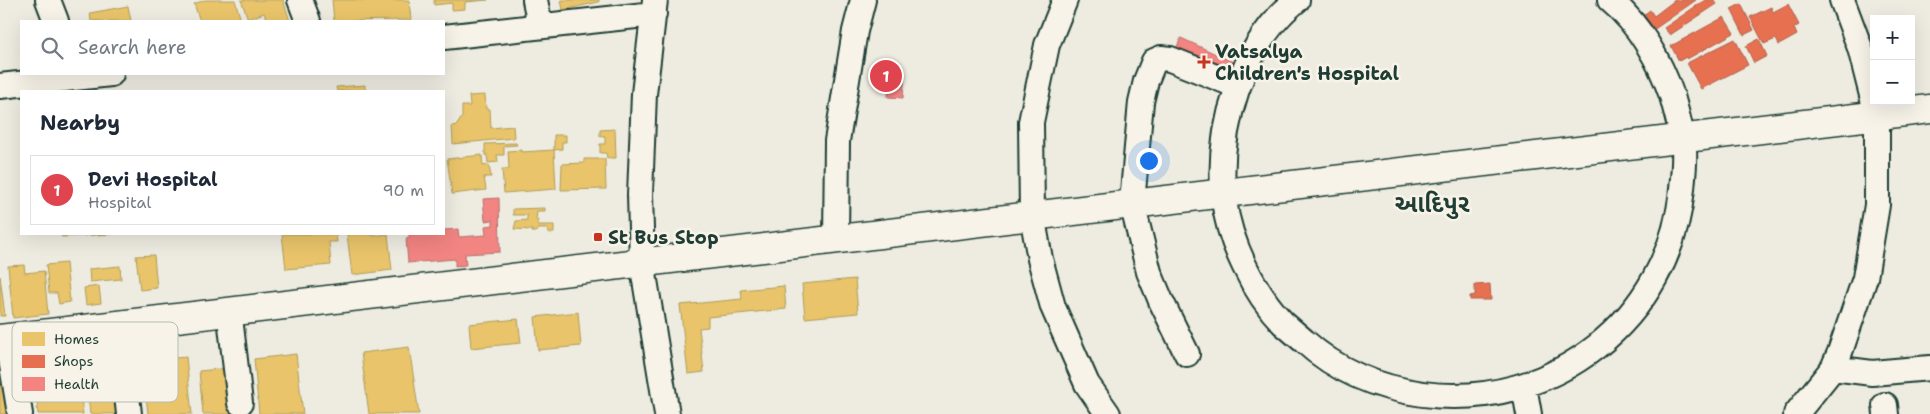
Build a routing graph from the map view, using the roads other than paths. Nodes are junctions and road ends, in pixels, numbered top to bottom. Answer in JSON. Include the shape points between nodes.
{"nodes":[{"id":1,"x":48,"y":0,"type":"edge"},
{"id":2,"x":300,"y":0,"type":"edge"},
{"id":3,"x":535,"y":0,"type":"edge"},
{"id":4,"x":864,"y":0,"type":"edge"},
{"id":5,"x":1065,"y":0,"type":"edge"},
{"id":6,"x":1297,"y":0,"type":"edge"},
{"id":7,"x":1610,"y":0,"type":"edge"},
{"id":8,"x":1842,"y":0,"type":"edge"},
{"id":9,"x":654,"y":7,"type":"edge"},
{"id":10,"x":56,"y":20,"type":"edge"},
{"id":11,"x":308,"y":20,"type":"edge"},
{"id":12,"x":540,"y":26,"type":"junction"},
{"id":13,"x":445,"y":37,"type":"edge"},
{"id":14,"x":94,"y":75,"type":"edge"},
{"id":15,"x":76,"y":76,"type":"edge"},
{"id":16,"x":0,"y":86,"type":"edge"},
{"id":17,"x":1238,"y":86,"type":"junction"},
{"id":18,"x":1930,"y":109,"type":"edge"},
{"id":19,"x":1877,"y":123,"type":"junction"},
{"id":20,"x":1930,"y":124,"type":"edge"},
{"id":21,"x":1683,"y":146,"type":"junction"},
{"id":22,"x":1224,"y":200,"type":"junction"},
{"id":23,"x":1134,"y":211,"type":"junction"},
{"id":24,"x":1034,"y":223,"type":"junction"},
{"id":25,"x":836,"y":239,"type":"junction"},
{"id":26,"x":644,"y":269,"type":"junction"},
{"id":27,"x":232,"y":326,"type":"junction"},
{"id":28,"x":178,"y":327,"type":"edge"},
{"id":29,"x":178,"y":333,"type":"edge"},
{"id":30,"x":3,"y":349,"type":"edge"},
{"id":31,"x":1187,"y":354,"type":"dead end"},
{"id":32,"x":1833,"y":368,"type":"junction"},
{"id":33,"x":1930,"y":368,"type":"edge"},
{"id":34,"x":12,"y":383,"type":"edge"},
{"id":35,"x":1524,"y":386,"type":"junction"},
{"id":36,"x":240,"y":403,"type":"dead end"},
{"id":37,"x":667,"y":414,"type":"edge"},
{"id":38,"x":1108,"y":414,"type":"edge"},
{"id":39,"x":1529,"y":414,"type":"edge"},
{"id":40,"x":1796,"y":414,"type":"edge"}],
"edges":[{"from":1,"to":10,"type":"street"},
{"from":2,"to":11,"type":"street"},
{"from":3,"to":12,"type":"street"},
{"from":4,"to":25,"type":"street","via":[[854,31],[837,141]]},
{"from":5,"to":24,"type":"street","via":[[1047,46],[1030,122]]},
{"from":6,"to":17,"type":"street","via":[[1266,34]]},
{"from":7,"to":21,"type":"street","via":[[1640,33],[1665,76],[1679,119]]},
{"from":8,"to":19,"type":"street","via":[[1860,48]]},
{"from":9,"to":12,"type":"street"},
{"from":9,"to":26,"type":"street","via":[[644,94],[640,195]]},
{"from":12,"to":13,"type":"street"},
{"from":14,"to":15,"type":"street"},
{"from":15,"to":16,"type":"street"},
{"from":17,"to":22,"type":"street","via":[[1230,108],[1223,151]]},
{"from":17,"to":23,"type":"street","via":[[1170,59],[1154,61],[1141,102]]},
{"from":18,"to":19,"type":"main road"},
{"from":19,"to":20,"type":"main road"},
{"from":19,"to":21,"type":"main road"},
{"from":19,"to":32,"type":"street","via":[[1877,204],[1866,278]]},
{"from":21,"to":22,"type":"main road"},
{"from":21,"to":35,"type":"street","via":[[1680,211],[1668,252],[1647,293],[1618,329],[1573,364]]},
{"from":22,"to":23,"type":"main road"},
{"from":22,"to":35,"type":"street","via":[[1234,240],[1253,283],[1282,322],[1320,356],[1353,375],[1399,391],[1448,397],[1498,393]]},
{"from":23,"to":24,"type":"main road"},
{"from":23,"to":31,"type":"street","via":[[1149,272]]},
{"from":24,"to":25,"type":"main road"},
{"from":24,"to":26,"type":"main road"},
{"from":24,"to":38,"type":"street","via":[[1053,308],[1087,384]]},
{"from":25,"to":26,"type":"main road"},
{"from":26,"to":27,"type":"main road"},
{"from":26,"to":28,"type":"main road"},
{"from":26,"to":37,"type":"street"},
{"from":27,"to":29,"type":"main road"},
{"from":27,"to":36,"type":"street"},
{"from":30,"to":34,"type":"street"},
{"from":32,"to":33,"type":"street","via":[[1872,373]]},
{"from":32,"to":40,"type":"street"},
{"from":35,"to":39,"type":"street"}]}
